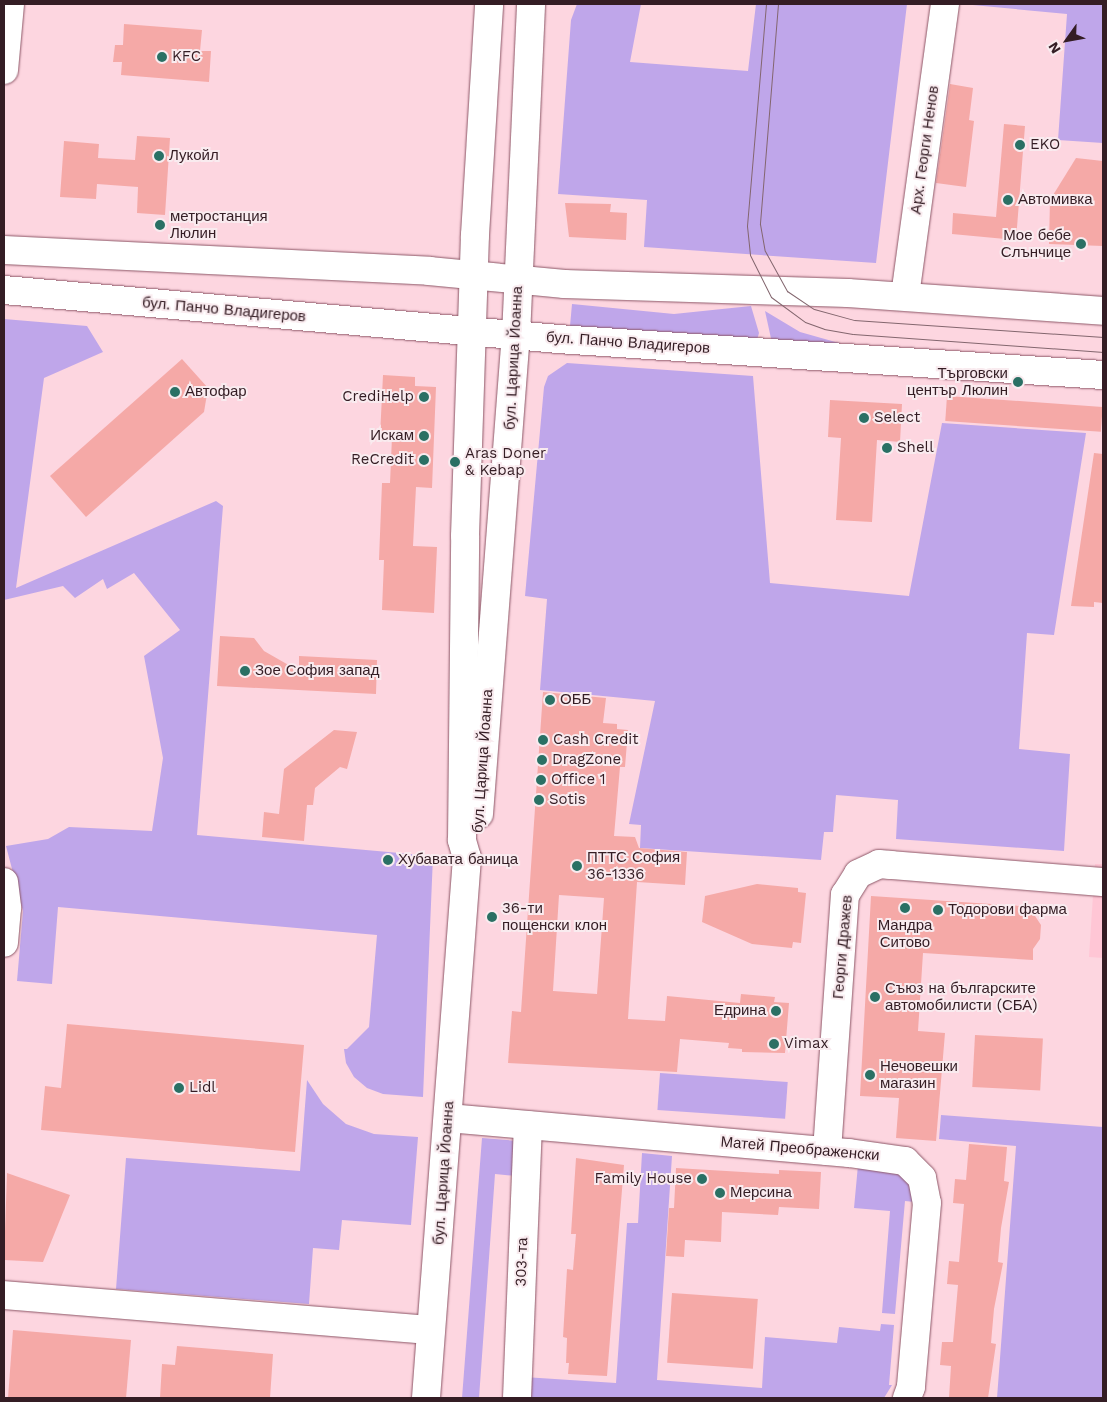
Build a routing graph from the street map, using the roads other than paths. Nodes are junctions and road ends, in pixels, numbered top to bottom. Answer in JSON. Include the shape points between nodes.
{"nodes":[{"id":1,"x":10,"y":4,"type":"edge"},
{"id":2,"x":489,"y":4,"type":"edge"},
{"id":3,"x":531,"y":4,"type":"edge"},
{"id":4,"x":541,"y":4,"type":"edge"},
{"id":5,"x":945,"y":4,"type":"edge"},
{"id":6,"x":529,"y":36,"type":"junction"},
{"id":7,"x":4,"y":64,"type":"edge"},
{"id":8,"x":4,"y":70,"type":"edge"},
{"id":9,"x":4,"y":250,"type":"edge"},
{"id":10,"x":473,"y":276,"type":"junction"},
{"id":11,"x":519,"y":281,"type":"junction"},
{"id":12,"x":4,"y":290,"type":"edge"},
{"id":13,"x":905,"y":296,"type":"junction"},
{"id":14,"x":1103,"y":311,"type":"edge"},
{"id":15,"x":472,"y":332,"type":"junction"},
{"id":16,"x":516,"y":336,"type":"junction"},
{"id":17,"x":1103,"y":374,"type":"edge"},
{"id":18,"x":467,"y":858,"type":"junction"},
{"id":19,"x":4,"y":882,"type":"edge"},
{"id":20,"x":1103,"y":882,"type":"edge"},
{"id":21,"x":4,"y":943,"type":"edge"},
{"id":22,"x":448,"y":1118,"type":"junction"},
{"id":23,"x":528,"y":1125,"type":"junction"},
{"id":24,"x":827,"y":1151,"type":"junction"},
{"id":25,"x":4,"y":1295,"type":"edge"},
{"id":26,"x":432,"y":1330,"type":"junction"},
{"id":27,"x":426,"y":1398,"type":"edge"},
{"id":28,"x":517,"y":1398,"type":"edge"},
{"id":29,"x":907,"y":1398,"type":"edge"}],
"edges":[{"from":1,"to":7,"type":"main road"},
{"from":2,"to":10,"type":"main road","name":"бул. Царица Йоанна"},
{"from":3,"to":6,"type":"main road","name":"бул. Царица Йоанна"},
{"from":4,"to":6,"type":"main road"},
{"from":5,"to":13,"type":"main road","name":"Арх. Георги Ненов"},
{"from":6,"to":11,"type":"main road","name":"бул. Царица Йоанна"},
{"from":7,"to":8,"type":"main road"},
{"from":9,"to":10,"type":"main road"},
{"from":10,"to":11,"type":"main road"},
{"from":10,"to":15,"type":"main road","name":"бул. Царица Йоанна"},
{"from":11,"to":13,"type":"main road"},
{"from":11,"to":16,"type":"main road","name":"бул. Царица Йоанна"},
{"from":12,"to":15,"type":"main road","name":"бул. Панчо Владигеров"},
{"from":13,"to":14,"type":"main road"},
{"from":15,"to":16,"type":"main road","name":"бул. Панчо Владигеров"},
{"from":15,"to":18,"type":"main road","name":"бул. Царица Йоанна","via":[[465,536],[462,840]]},
{"from":16,"to":17,"type":"main road","name":"бул. Панчо Владигеров"},
{"from":16,"to":18,"type":"main road","name":"бул. Царица Йоанна","via":[[477,842]]},
{"from":18,"to":22,"type":"main road","name":"бул. Царица Йоанна"},
{"from":19,"to":21,"type":"main road","via":[[7,908]]},
{"from":20,"to":24,"type":"main road","name":"Георги Дражев","via":[[879,864],[858,874],[845,895]]},
{"from":22,"to":23,"type":"main road","name":"Матей Преображенски"},
{"from":22,"to":26,"type":"main road","name":"бул. Царица Йоанна"},
{"from":23,"to":24,"type":"main road","name":"Матей Преображенски"},
{"from":23,"to":28,"type":"main road","name":"303-та"},
{"from":24,"to":29,"type":"main road","name":"Матей Преображенски","via":[[905,1161],[922,1178],[927,1190],[911,1387]]},
{"from":25,"to":26,"type":"main road"},
{"from":26,"to":27,"type":"main road","name":"бул. Царица Йоанна"}]}
